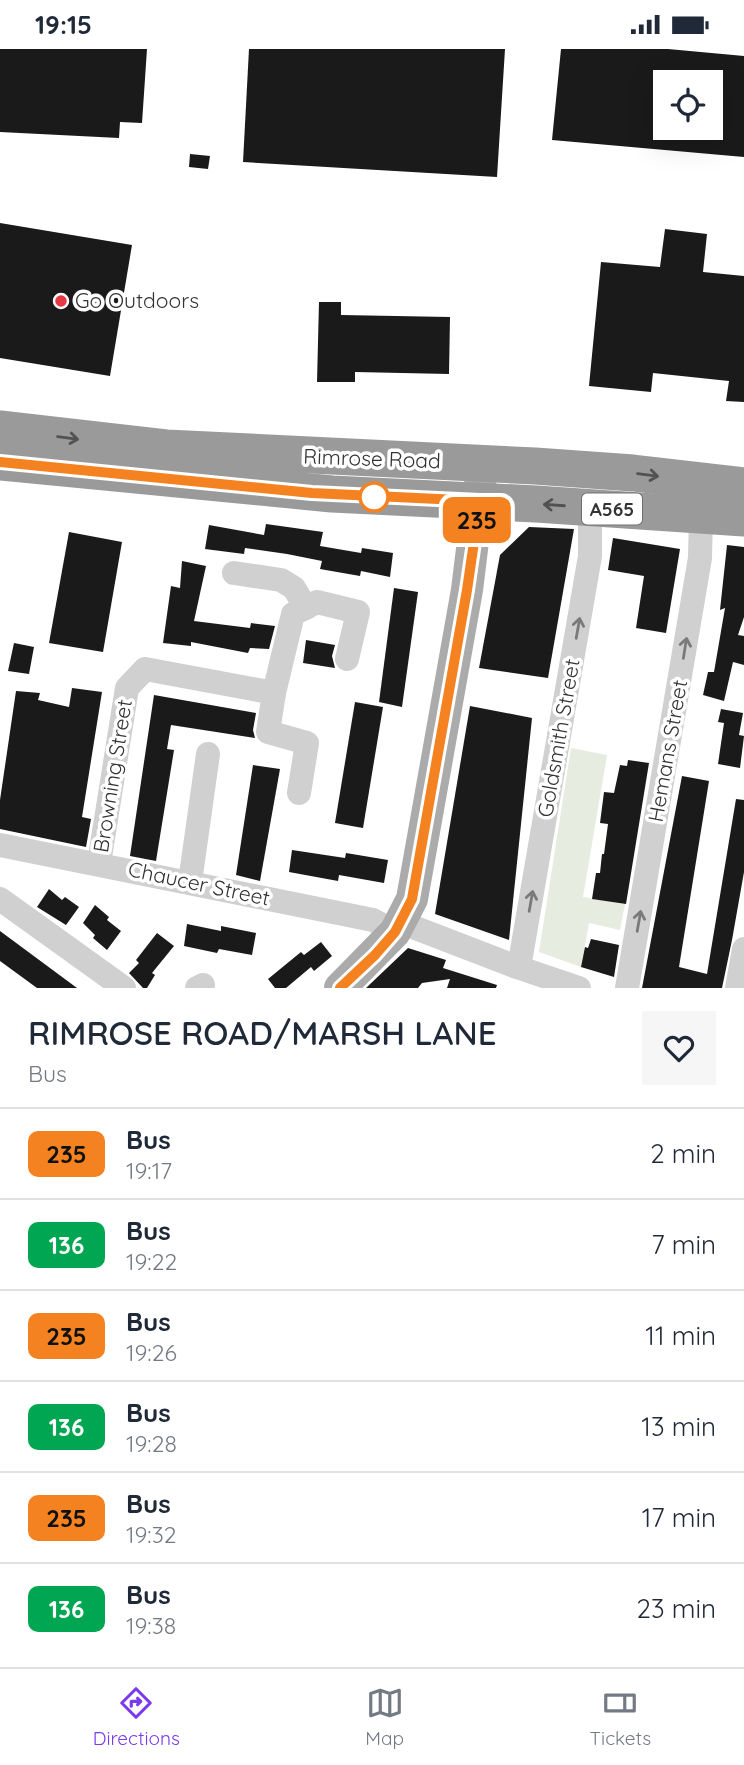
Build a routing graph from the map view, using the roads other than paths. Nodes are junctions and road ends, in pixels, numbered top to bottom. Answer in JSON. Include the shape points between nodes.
{"nodes":[{"id":1,"x":0,"y":429,"type":"edge"},
{"id":2,"x":0,"y":463,"type":"edge"},
{"id":3,"x":482,"y":464,"type":"junction"},
{"id":4,"x":744,"y":486,"type":"edge"},
{"id":5,"x":480,"y":501,"type":"junction"},
{"id":6,"x":590,"y":507,"type":"junction"},
{"id":7,"x":701,"y":514,"type":"junction"},
{"id":8,"x":744,"y":518,"type":"edge"},
{"id":9,"x":234,"y":573,"type":"dead end"},
{"id":10,"x":306,"y":608,"type":"junction"},
{"id":11,"x":347,"y":659,"type":"dead end"},
{"id":12,"x":274,"y":693,"type":"junction"},
{"id":13,"x":208,"y":754,"type":"dead end"},
{"id":14,"x":299,"y":793,"type":"dead end"},
{"id":15,"x":0,"y":845,"type":"edge"},
{"id":16,"x":99,"y":863,"type":"junction"},
{"id":17,"x":190,"y":882,"type":"junction"},
{"id":18,"x":0,"y":899,"type":"edge"},
{"id":19,"x":397,"y":927,"type":"junction"},
{"id":20,"x":744,"y":949,"type":"edge"},
{"id":21,"x":517,"y":967,"type":"junction"},
{"id":22,"x":124,"y":988,"type":"edge"},
{"id":23,"x":340,"y":988,"type":"edge"},
{"id":24,"x":579,"y":988,"type":"edge"},
{"id":25,"x":627,"y":988,"type":"edge"},
{"id":26,"x":737,"y":988,"type":"edge"}],
"edges":[{"from":1,"to":3,"type":"highway","name":"Rimrose Road","number":"A565","one_way":true,"via":[[191,450]]},
{"from":2,"to":5,"type":"highway","name":"Rimrose Road","number":"A565","via":[[320,493]]},
{"from":3,"to":4,"type":"highway","name":"Rimrose Road","number":"A565","one_way":true,"via":[[633,473]]},
{"from":3,"to":5,"type":"main road"},
{"from":6,"to":5,"type":"highway","name":"Rimrose Road","number":"A565","one_way":true},
{"from":5,"to":19,"type":"main road","via":[[412,899]]},
{"from":6,"to":7,"type":"highway","name":"Rimrose Road","number":"A565"},
{"from":21,"to":6,"type":"street","name":"Goldsmith Street","one_way":true,"via":[[590,556]]},
{"from":7,"to":8,"type":"highway","name":"Rimrose Road","number":"A565"},
{"from":25,"to":7,"type":"street","name":"Hemans Street","one_way":true,"via":[[700,558]]},
{"from":9,"to":10,"type":"street","via":[[281,580],[294,588]]},
{"from":10,"to":11,"type":"street","via":[[317,602],[358,612]]},
{"from":10,"to":12,"type":"street","via":[[293,614]]},
{"from":12,"to":14,"type":"street","via":[[268,732],[307,743]]},
{"from":12,"to":16,"type":"street","name":"Browning Street","via":[[145,669],[127,688]]},
{"from":13,"to":17,"type":"street"},
{"from":15,"to":16,"type":"street","name":"Chaucer Street"},
{"from":16,"to":17,"type":"street","name":"Chaucer Street"},
{"from":17,"to":19,"type":"street","name":"Chaucer Street"},
{"from":18,"to":22,"type":"street"},
{"from":19,"to":21,"type":"street","name":"Chaucer Street"},
{"from":19,"to":23,"type":"main road"},
{"from":20,"to":26,"type":"street"},
{"from":21,"to":24,"type":"street","name":"Chaucer Street"}]}
